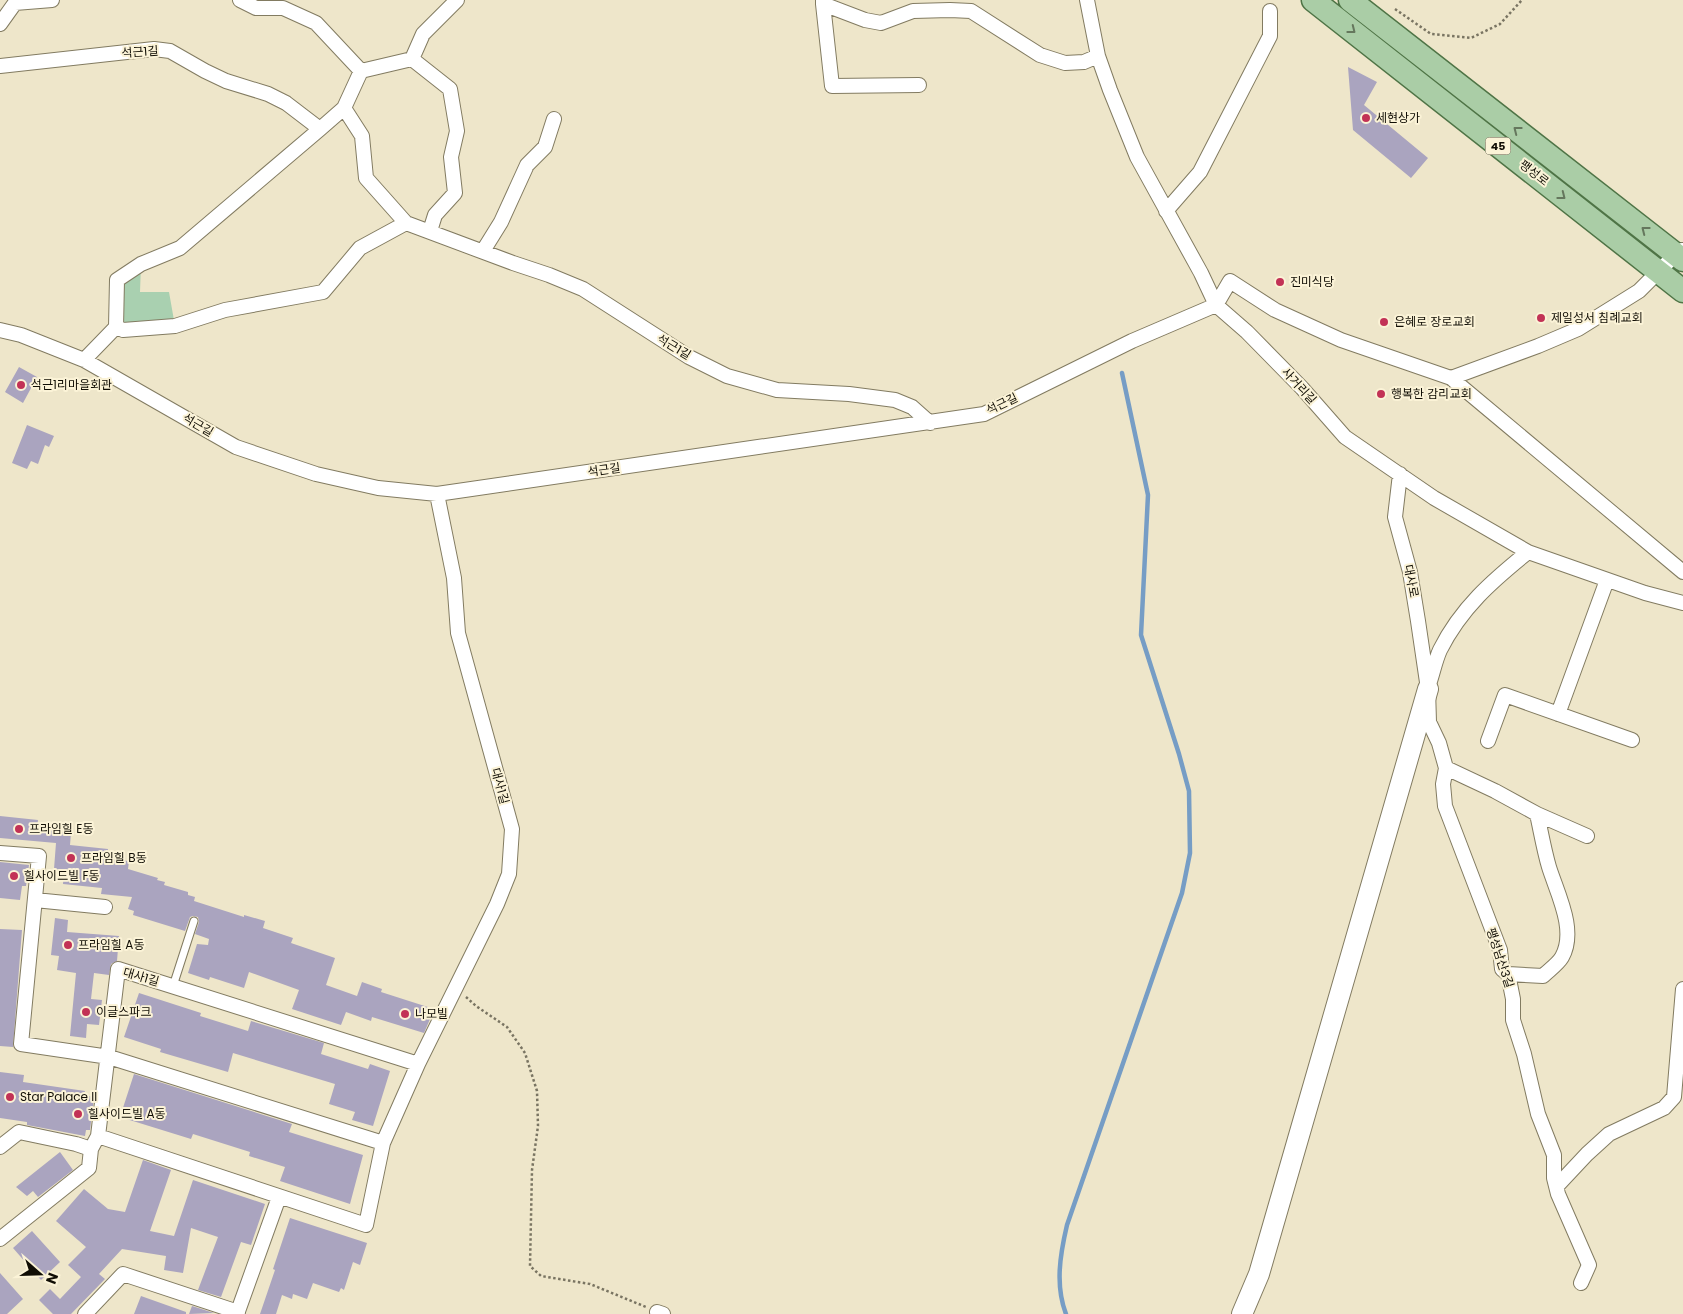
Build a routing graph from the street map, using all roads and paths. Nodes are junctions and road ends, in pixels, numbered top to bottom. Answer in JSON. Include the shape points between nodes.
{"nodes":[{"id":1,"x":52,"y":0,"type":"edge"},
{"id":2,"x":240,"y":0,"type":"edge"},
{"id":3,"x":456,"y":0,"type":"edge"},
{"id":4,"x":1086,"y":0,"type":"edge"},
{"id":5,"x":1313,"y":0,"type":"edge"},
{"id":6,"x":1350,"y":0,"type":"edge"},
{"id":7,"x":1522,"y":0,"type":"edge"},
{"id":8,"x":15,"y":1,"type":"edge"},
{"id":9,"x":823,"y":2,"type":"edge"},
{"id":10,"x":1390,"y":6,"type":"dead end"},
{"id":11,"x":1270,"y":11,"type":"dead end"},
{"id":12,"x":0,"y":24,"type":"edge"},
{"id":13,"x":1098,"y":56,"type":"junction"},
{"id":14,"x":412,"y":59,"type":"junction"},
{"id":15,"x":0,"y":66,"type":"edge"},
{"id":16,"x":361,"y":71,"type":"junction"},
{"id":17,"x":919,"y":85,"type":"dead end"},
{"id":18,"x":344,"y":108,"type":"junction"},
{"id":19,"x":554,"y":119,"type":"dead end"},
{"id":20,"x":320,"y":129,"type":"junction"},
{"id":21,"x":1166,"y":211,"type":"junction"},
{"id":22,"x":406,"y":223,"type":"junction"},
{"id":23,"x":430,"y":231,"type":"junction"},
{"id":24,"x":483,"y":252,"type":"junction"},
{"id":25,"x":1681,"y":255,"type":"edge"},
{"id":26,"x":1658,"y":272,"type":"junction"},
{"id":27,"x":1683,"y":291,"type":"edge"},
{"id":28,"x":1216,"y":305,"type":"junction"},
{"id":29,"x":116,"y":327,"type":"junction"},
{"id":30,"x":0,"y":330,"type":"edge"},
{"id":31,"x":84,"y":360,"type":"junction"},
{"id":32,"x":1452,"y":378,"type":"junction"},
{"id":33,"x":930,"y":423,"type":"junction"},
{"id":34,"x":1400,"y":474,"type":"junction"},
{"id":35,"x":437,"y":494,"type":"junction"},
{"id":36,"x":1528,"y":552,"type":"junction"},
{"id":37,"x":1683,"y":572,"type":"edge"},
{"id":38,"x":1608,"y":580,"type":"junction"},
{"id":39,"x":1683,"y":603,"type":"edge"},
{"id":40,"x":1428,"y":690,"type":"junction"},
{"id":41,"x":1558,"y":714,"type":"junction"},
{"id":42,"x":1632,"y":740,"type":"dead end"},
{"id":43,"x":1488,"y":741,"type":"dead end"},
{"id":44,"x":1446,"y":768,"type":"junction"},
{"id":45,"x":1538,"y":814,"type":"junction"},
{"id":46,"x":1588,"y":836,"type":"dead end"},
{"id":47,"x":0,"y":853,"type":"edge"},
{"id":48,"x":35,"y":900,"type":"junction"},
{"id":49,"x":105,"y":907,"type":"dead end"},
{"id":50,"x":194,"y":921,"type":"dead end"},
{"id":51,"x":1508,"y":974,"type":"junction"},
{"id":52,"x":173,"y":986,"type":"junction"},
{"id":53,"x":456,"y":987,"type":"junction"},
{"id":54,"x":1683,"y":989,"type":"edge"},
{"id":55,"x":109,"y":1056,"type":"junction"},
{"id":56,"x":418,"y":1064,"type":"junction"},
{"id":57,"x":98,"y":1136,"type":"junction"},
{"id":58,"x":383,"y":1143,"type":"junction"},
{"id":59,"x":0,"y":1147,"type":"edge"},
{"id":60,"x":91,"y":1149,"type":"junction"},
{"id":61,"x":1556,"y":1186,"type":"junction"},
{"id":62,"x":279,"y":1197,"type":"junction"},
{"id":63,"x":0,"y":1239,"type":"edge"},
{"id":64,"x":1581,"y":1283,"type":"dead end"},
{"id":65,"x":237,"y":1313,"type":"edge"},
{"id":66,"x":660,"y":1313,"type":"edge"},
{"id":67,"x":85,"y":1314,"type":"edge"},
{"id":68,"x":1242,"y":1314,"type":"edge"}],
"edges":[{"from":1,"to":8,"type":"street"},
{"from":2,"to":16,"type":"street","via":[[256,8],[283,8],[316,23]]},
{"from":3,"to":14,"type":"street","via":[[423,34]]},
{"from":4,"to":13,"type":"street","name":"사거리길"},
{"from":5,"to":26,"type":"main road","name":"팽성로","number":"45","one_way":true},
{"from":25,"to":6,"type":"main road","name":"팽성로","number":"45","one_way":true},
{"from":7,"to":10,"type":"path","via":[[1500,24],[1471,38],[1430,34]]},
{"from":8,"to":12,"type":"street"},
{"from":9,"to":13,"type":"street","via":[[865,20],[881,23],[913,11],[971,11],[1040,55],[1065,63],[1084,62]]},
{"from":9,"to":17,"type":"street","via":[[832,86]]},
{"from":11,"to":21,"type":"street","via":[[1270,36],[1200,172]]},
{"from":13,"to":21,"type":"street","name":"사거리길","via":[[1137,157]]},
{"from":14,"to":16,"type":"street"},
{"from":14,"to":23,"type":"street","via":[[450,89],[456,131],[451,157],[455,194],[435,215]]},
{"from":15,"to":20,"type":"street","name":"석근1길","via":[[154,49],[170,51],[226,81],[286,103]]},
{"from":16,"to":18,"type":"street"},
{"from":18,"to":20,"type":"street"},
{"from":18,"to":22,"type":"street","name":"석근1길","via":[[362,136],[366,178]]},
{"from":19,"to":24,"type":"street","via":[[545,147],[527,165],[502,222]]},
{"from":20,"to":29,"type":"street","via":[[180,248],[141,264],[117,280]]},
{"from":21,"to":28,"type":"street","name":"사거리길"},
{"from":22,"to":23,"type":"street","name":"석근1길"},
{"from":22,"to":29,"type":"street","via":[[360,248],[323,292],[225,310],[175,326],[123,330]]},
{"from":23,"to":24,"type":"street","name":"석근1길"},
{"from":24,"to":33,"type":"street","name":"석근1길","via":[[583,289],[689,356],[727,376],[777,390],[895,400],[912,407]]},
{"from":25,"to":26,"type":"street"},
{"from":26,"to":27,"type":"main road","name":"팽성로","number":"45"},
{"from":26,"to":32,"type":"street","via":[[1639,291],[1578,329]]},
{"from":28,"to":32,"type":"street","via":[[1230,281],[1275,310],[1341,340]]},
{"from":28,"to":33,"type":"street","name":"석근길","via":[[1132,341],[984,414]]},
{"from":28,"to":34,"type":"street","name":"사거리길","via":[[1302,388],[1345,437]]},
{"from":29,"to":31,"type":"street"},
{"from":30,"to":31,"type":"street","name":"석근길"},
{"from":31,"to":35,"type":"street","name":"석근길","via":[[236,447],[316,474],[378,488]]},
{"from":32,"to":37,"type":"street"},
{"from":33,"to":35,"type":"street","name":"석근길"},
{"from":34,"to":36,"type":"street","name":"사거리길","via":[[1434,498]]},
{"from":34,"to":40,"type":"street","name":"대사로","via":[[1395,517],[1410,572]]},
{"from":35,"to":53,"type":"street","name":"대사1길","via":[[454,578],[458,633],[512,829],[509,874]]},
{"from":36,"to":38,"type":"street","name":"사거리길"},
{"from":36,"to":40,"type":"street","via":[[1473,600],[1439,652]]},
{"from":38,"to":39,"type":"street","name":"사거리길"},
{"from":38,"to":41,"type":"street"},
{"from":40,"to":44,"type":"street","name":"팽성남산3길","via":[[1430,722],[1440,743]]},
{"from":40,"to":68,"type":"street","via":[[1259,1274]]},
{"from":41,"to":42,"type":"street"},
{"from":41,"to":43,"type":"street","via":[[1505,695]]},
{"from":44,"to":45,"type":"street"},
{"from":44,"to":51,"type":"street","name":"팽성남산3길","via":[[1443,784],[1445,806],[1500,950],[1502,969]]},
{"from":45,"to":46,"type":"street"},
{"from":45,"to":51,"type":"street","via":[[1565,919],[1566,947],[1562,957],[1543,976]]},
{"from":47,"to":48,"type":"street","via":[[39,856]]},
{"from":48,"to":49,"type":"street"},
{"from":48,"to":55,"type":"street","via":[[21,1044]]},
{"from":50,"to":52,"type":"lane"},
{"from":51,"to":61,"type":"street","name":"팽성남산3길","via":[[1513,1020],[1538,1114],[1554,1155]]},
{"from":52,"to":55,"type":"street","name":"대사1길","via":[[118,969]]},
{"from":52,"to":56,"type":"street","name":"대사1길"},
{"from":53,"to":56,"type":"street","name":"대사1길"},
{"from":53,"to":66,"type":"path","via":[[476,1006],[507,1027],[525,1053],[537,1091],[530,1266],[541,1276],[590,1284]]},
{"from":54,"to":61,"type":"street","via":[[1674,1097],[1664,1108],[1609,1134]]},
{"from":55,"to":57,"type":"street","name":"대사1길"},
{"from":55,"to":58,"type":"street"},
{"from":56,"to":58,"type":"street","name":"대사1길"},
{"from":57,"to":60,"type":"street","name":"대사1길"},
{"from":57,"to":62,"type":"street","name":"대사1길"},
{"from":58,"to":62,"type":"street","name":"대사1길","via":[[366,1225]]},
{"from":59,"to":60,"type":"street","via":[[19,1132]]},
{"from":60,"to":63,"type":"street","name":"대사1길","via":[[89,1168]]},
{"from":61,"to":64,"type":"street","name":"팽성남산3길","via":[[1589,1266]]},
{"from":62,"to":65,"type":"street"},
{"from":65,"to":67,"type":"street","via":[[123,1274]]}]}
